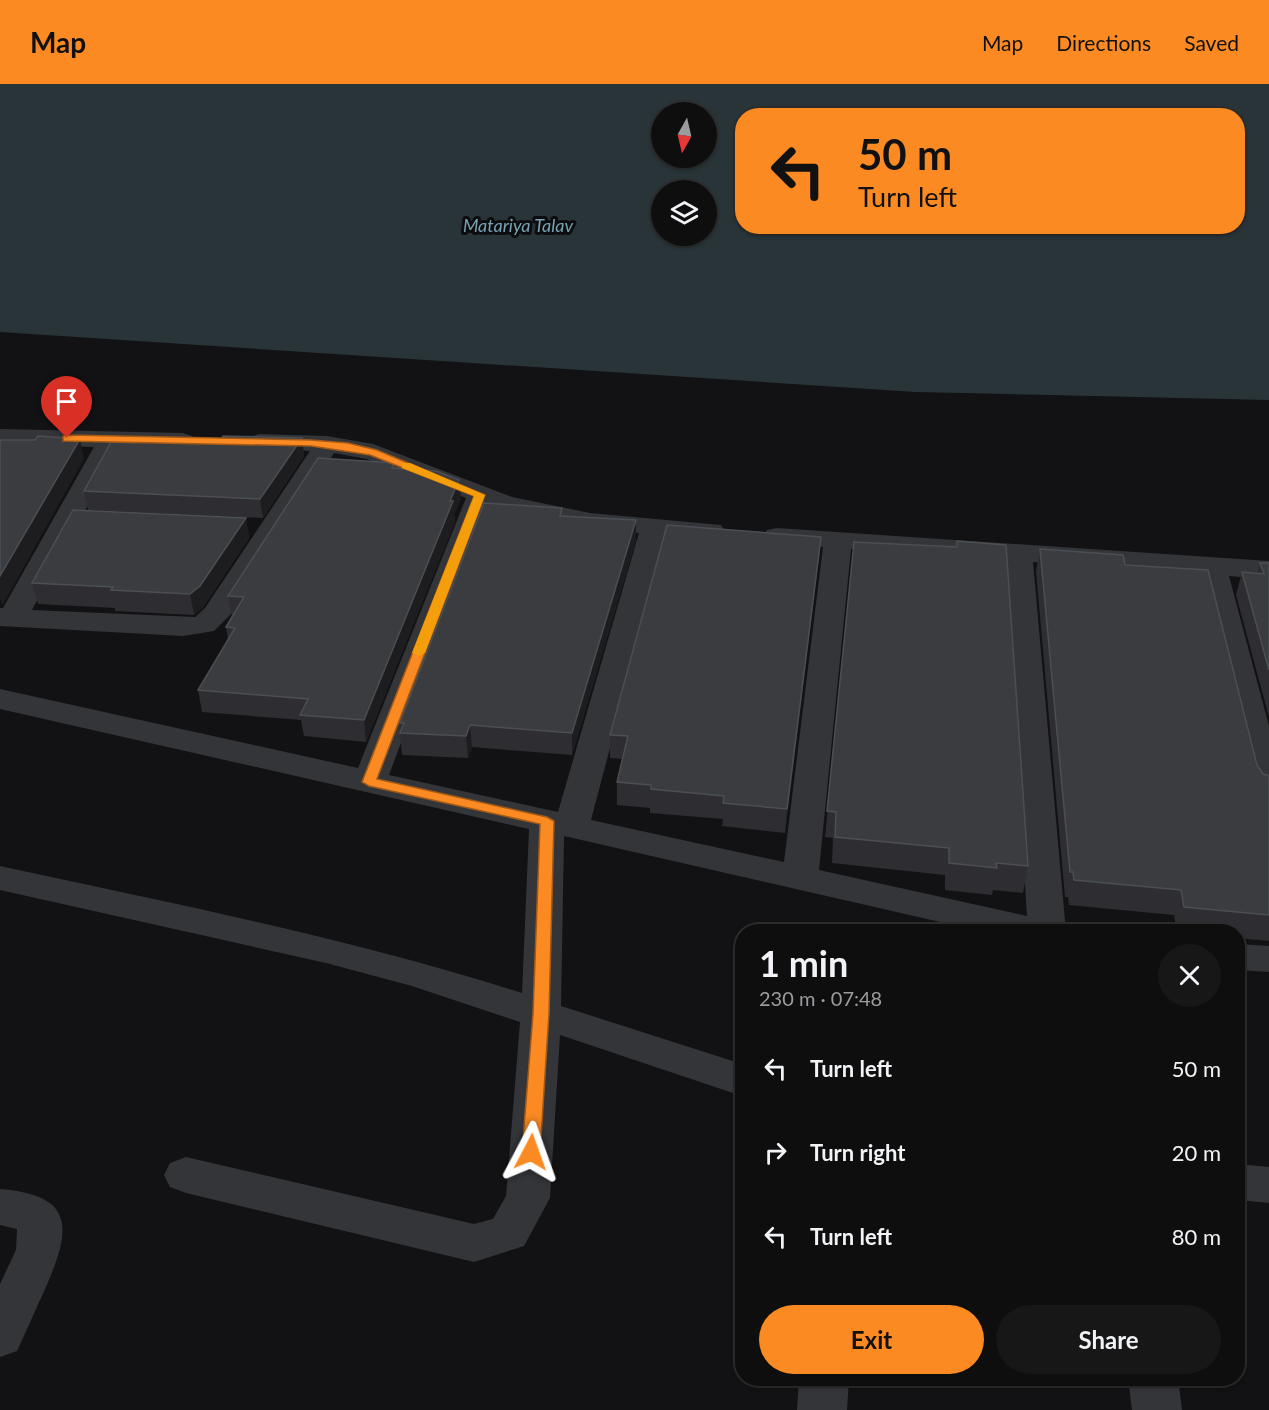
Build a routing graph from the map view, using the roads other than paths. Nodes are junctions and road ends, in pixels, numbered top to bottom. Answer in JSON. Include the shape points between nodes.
{"nodes":[{"id":1,"x":0,"y":437,"type":"edge"},
{"id":2,"x":111,"y":439,"type":"junction"},
{"id":3,"x":203,"y":441,"type":"edge"},
{"id":4,"x":238,"y":442,"type":"edge"},
{"id":5,"x":327,"y":444,"type":"junction"},
{"id":6,"x":480,"y":495,"type":"junction"},
{"id":7,"x":238,"y":527,"type":"edge"},
{"id":8,"x":655,"y":527,"type":"junction"},
{"id":9,"x":272,"y":529,"type":"junction"},
{"id":10,"x":838,"y":540,"type":"junction"},
{"id":11,"x":1018,"y":552,"type":"junction"},
{"id":12,"x":1212,"y":566,"type":"junction"},
{"id":13,"x":1269,"y":570,"type":"edge"},
{"id":14,"x":6,"y":617,"type":"edge"},
{"id":15,"x":1254,"y":675,"type":"edge"},
{"id":16,"x":0,"y":699,"type":"edge"},
{"id":17,"x":369,"y":782,"type":"junction"},
{"id":18,"x":1269,"y":789,"type":"edge"},
{"id":19,"x":559,"y":824,"type":"junction"},
{"id":20,"x":800,"y":876,"type":"junction"},
{"id":21,"x":0,"y":878,"type":"edge"},
{"id":22,"x":1010,"y":924,"type":"edge"},
{"id":23,"x":1044,"y":924,"type":"edge"},
{"id":24,"x":1245,"y":957,"type":"edge"},
{"id":25,"x":1269,"y":959,"type":"edge"},
{"id":26,"x":541,"y":1014,"type":"junction"},
{"id":27,"x":735,"y":1078,"type":"edge"},
{"id":28,"x":186,"y":1175,"type":"dead end"},
{"id":29,"x":1245,"y":1183,"type":"edge"},
{"id":30,"x":1269,"y":1185,"type":"edge"},
{"id":31,"x":0,"y":1207,"type":"edge"},
{"id":32,"x":0,"y":1336,"type":"edge"},
{"id":33,"x":824,"y":1386,"type":"edge"},
{"id":34,"x":1154,"y":1386,"type":"edge"},
{"id":35,"x":822,"y":1410,"type":"edge"},
{"id":36,"x":1157,"y":1410,"type":"edge"}],
"edges":[{"from":1,"to":2,"type":"street"},
{"from":2,"to":3,"type":"street"},
{"from":2,"to":14,"type":"street","via":[[78,520]]},
{"from":4,"to":5,"type":"street"},
{"from":5,"to":6,"type":"street","via":[[373,452]]},
{"from":5,"to":9,"type":"street"},
{"from":6,"to":8,"type":"street","via":[[505,504],[590,521]]},
{"from":6,"to":17,"type":"street"},
{"from":7,"to":9,"type":"street"},
{"from":8,"to":10,"type":"street"},
{"from":8,"to":19,"type":"street"},
{"from":9,"to":14,"type":"street","via":[[216,614],[203,625]]},
{"from":10,"to":11,"type":"street"},
{"from":10,"to":20,"type":"street"},
{"from":11,"to":12,"type":"street"},
{"from":11,"to":23,"type":"street"},
{"from":12,"to":13,"type":"street"},
{"from":12,"to":15,"type":"street"},
{"from":15,"to":18,"type":"street"},
{"from":16,"to":17,"type":"street"},
{"from":17,"to":19,"type":"street"},
{"from":19,"to":20,"type":"street"},
{"from":19,"to":26,"type":"street"},
{"from":20,"to":22,"type":"street"},
{"from":21,"to":26,"type":"street","via":[[326,950],[420,974]]},
{"from":24,"to":25,"type":"street"},
{"from":26,"to":27,"type":"street"},
{"from":26,"to":28,"type":"street","via":[[528,1198],[508,1233],[474,1243]]},
{"from":29,"to":30,"type":"street"},
{"from":31,"to":32,"type":"street","via":[[24,1209],[40,1222],[39,1250]]},
{"from":33,"to":35,"type":"street"},
{"from":34,"to":36,"type":"street"}]}
